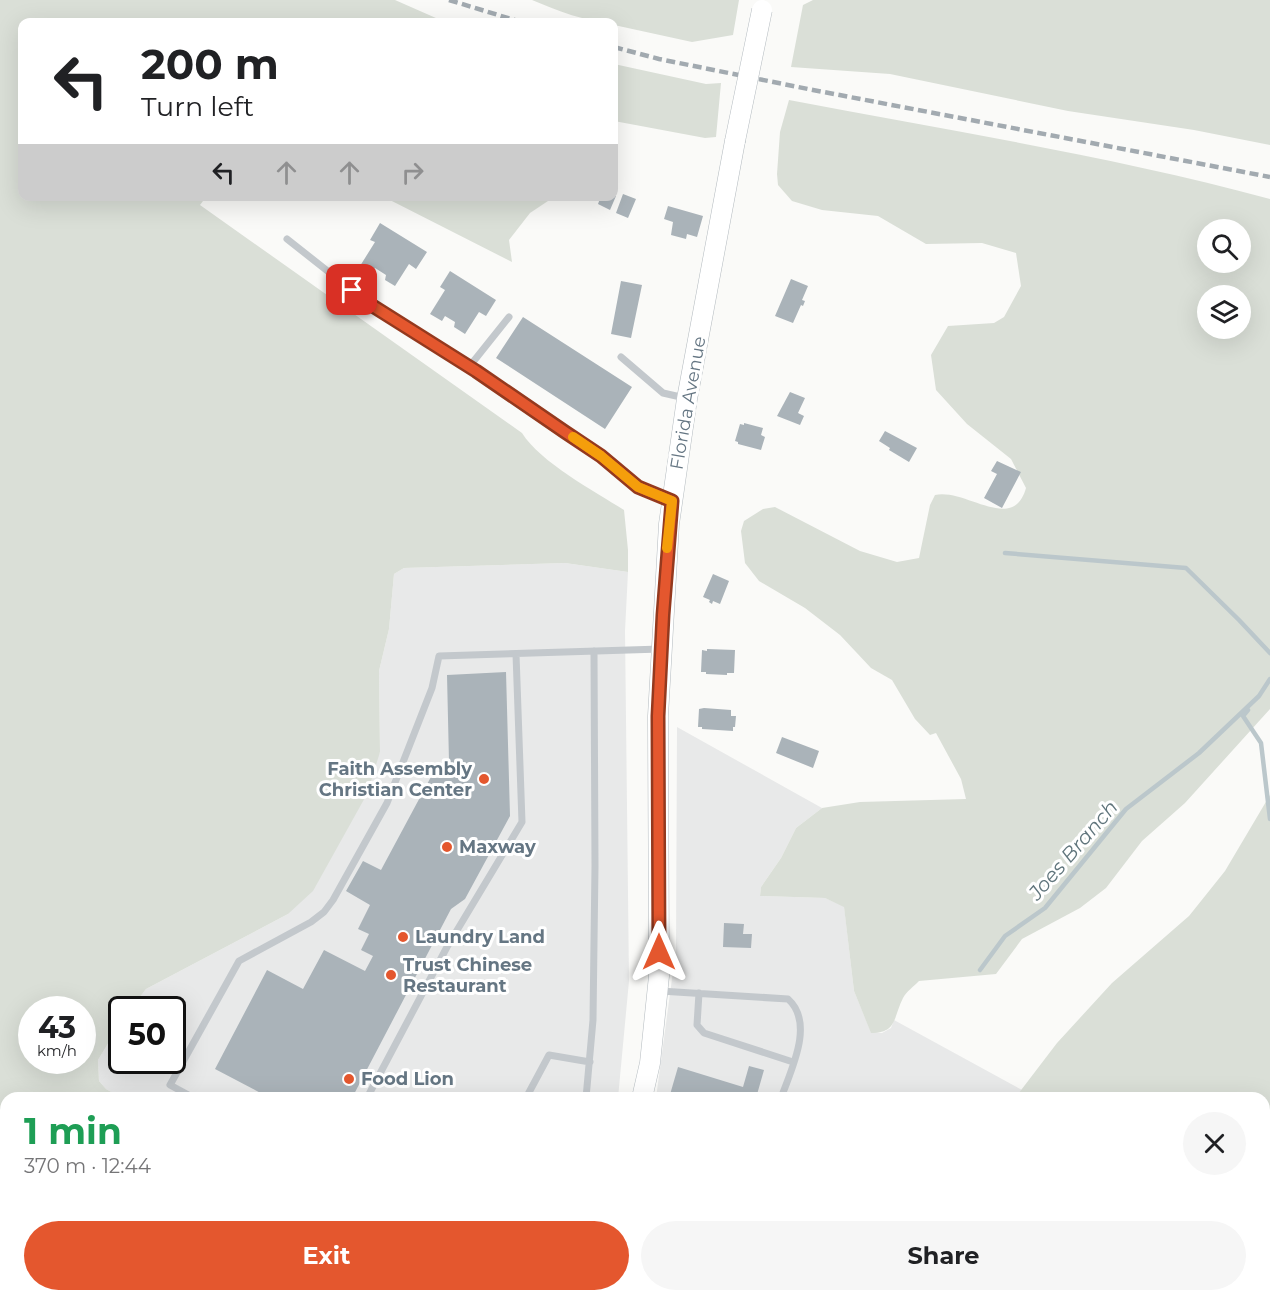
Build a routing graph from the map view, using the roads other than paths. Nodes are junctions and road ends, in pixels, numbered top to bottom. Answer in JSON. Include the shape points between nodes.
{"nodes":[{"id":1,"x":763,"y":5,"type":"edge"},
{"id":2,"x":287,"y":240,"type":"dead end"},
{"id":3,"x":509,"y":317,"type":"dead end"},
{"id":4,"x":621,"y":357,"type":"dead end"},
{"id":5,"x":469,"y":367,"type":"junction"},
{"id":6,"x":687,"y":399,"type":"junction"},
{"id":7,"x":672,"y":501,"type":"junction"},
{"id":8,"x":661,"y":649,"type":"junction"},
{"id":9,"x":594,"y":651,"type":"junction"},
{"id":10,"x":516,"y":654,"type":"junction"},
{"id":11,"x":657,"y":991,"type":"junction"},
{"id":12,"x":699,"y":993,"type":"junction"},
{"id":13,"x":590,"y":1062,"type":"junction"},
{"id":14,"x":793,"y":1062,"type":"junction"},
{"id":15,"x":184,"y":1092,"type":"edge"},
{"id":16,"x":370,"y":1092,"type":"edge"},
{"id":17,"x":529,"y":1092,"type":"edge"},
{"id":18,"x":587,"y":1092,"type":"edge"},
{"id":19,"x":643,"y":1092,"type":"edge"},
{"id":20,"x":783,"y":1092,"type":"edge"}],
"edges":[{"from":1,"to":6,"type":"main road","name":"Florida Avenue","bridge":true},
{"from":2,"to":5,"type":"lane","via":[[368,303]]},
{"from":3,"to":5,"type":"lane"},
{"from":4,"to":6,"type":"lane","via":[[663,393]]},
{"from":5,"to":7,"type":"lane","via":[[601,456],[638,487]]},
{"from":6,"to":7,"type":"main road","name":"Florida Avenue"},
{"from":7,"to":8,"type":"main road","name":"Florida Avenue"},
{"from":8,"to":9,"type":"lane"},
{"from":8,"to":11,"type":"main road","name":"Florida Avenue"},
{"from":9,"to":10,"type":"lane"},
{"from":9,"to":13,"type":"lane","via":[[595,866]]},
{"from":10,"to":15,"type":"lane","via":[[439,656],[432,688],[387,803],[333,900],[311,922],[239,962],[170,1084]]},
{"from":10,"to":16,"type":"lane","via":[[522,822],[447,947]]},
{"from":11,"to":12,"type":"lane"},
{"from":11,"to":19,"type":"main road","name":"Florida Avenue"},
{"from":12,"to":14,"type":"lane","via":[[697,1025],[704,1033]]},
{"from":12,"to":14,"type":"lane","via":[[788,999],[801,1018]]},
{"from":13,"to":17,"type":"lane","via":[[549,1055]]},
{"from":13,"to":18,"type":"lane"},
{"from":14,"to":20,"type":"lane"}]}
